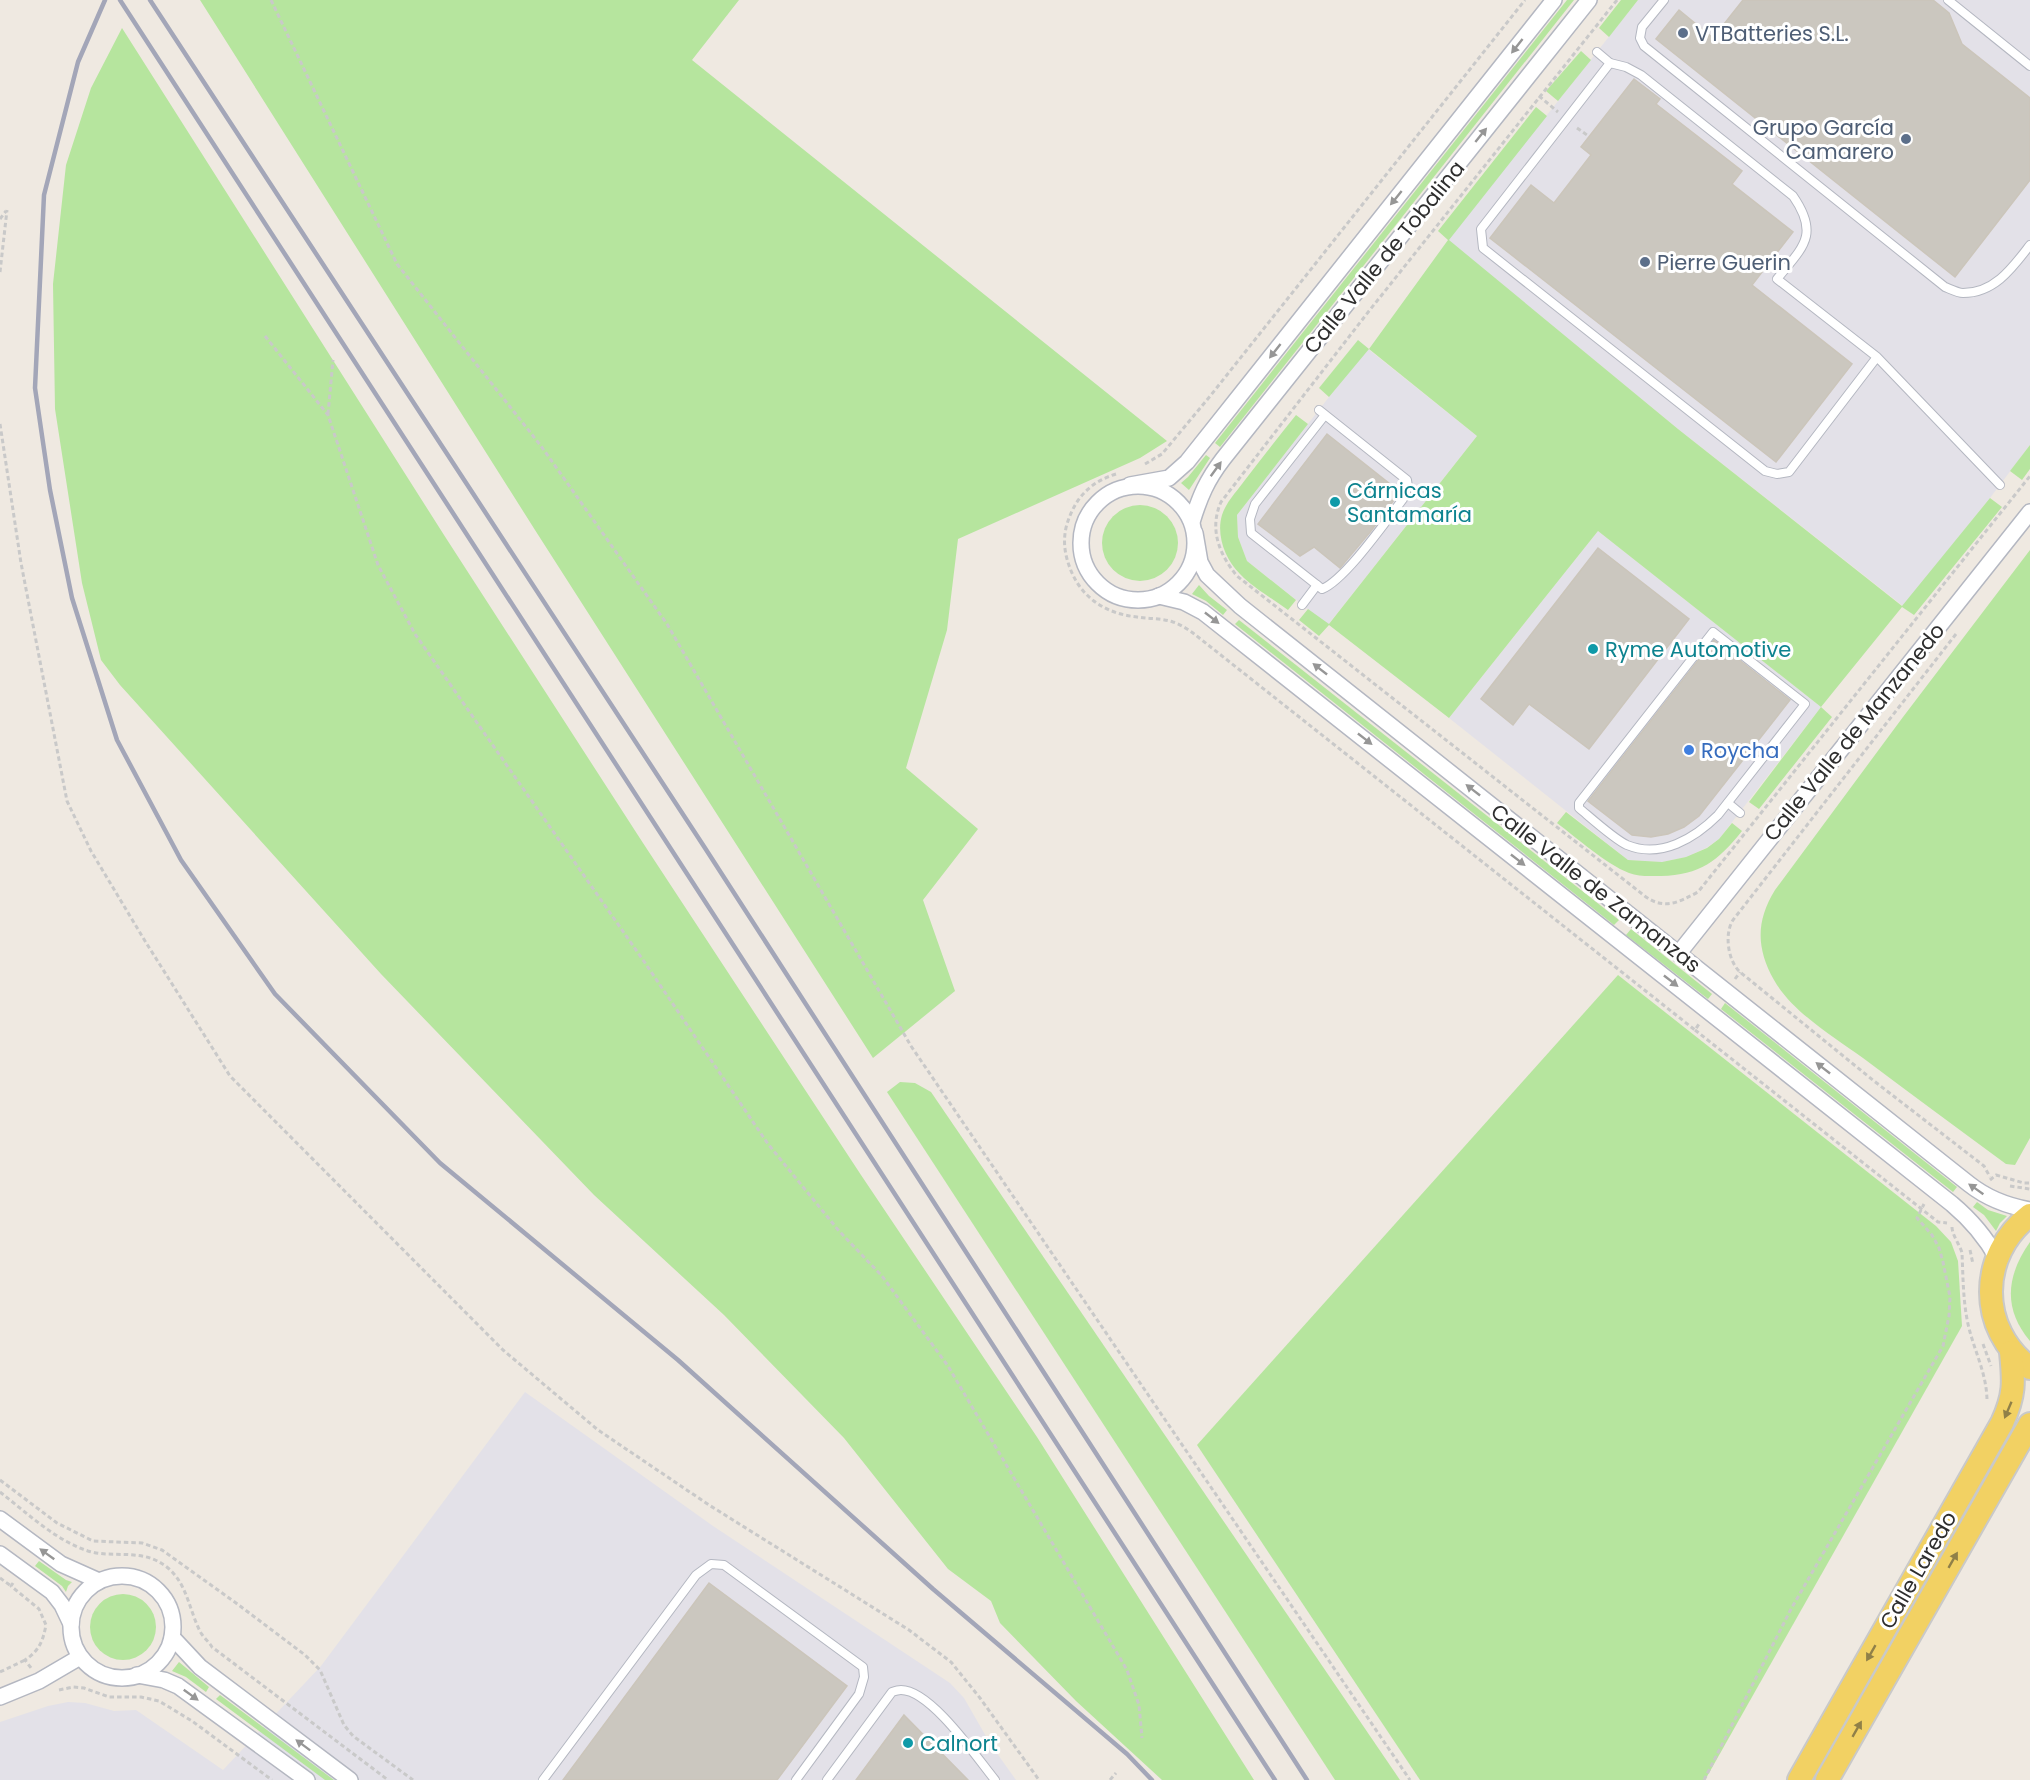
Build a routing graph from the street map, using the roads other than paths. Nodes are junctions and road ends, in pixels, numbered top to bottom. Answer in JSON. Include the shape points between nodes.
{"nodes":[{"id":1,"x":1554,"y":0,"type":"edge"},
{"id":2,"x":1588,"y":0,"type":"edge"},
{"id":3,"x":1665,"y":0,"type":"edge"},
{"id":4,"x":1948,"y":0,"type":"edge"},
{"id":5,"x":1597,"y":52,"type":"dead end"},
{"id":6,"x":1610,"y":63,"type":"junction"},
{"id":7,"x":2030,"y":66,"type":"edge"},
{"id":8,"x":2030,"y":244,"type":"edge"},
{"id":9,"x":1877,"y":357,"type":"junction"},
{"id":10,"x":2000,"y":484,"type":"dead end"},
{"id":11,"x":1130,"y":485,"type":"junction"},
{"id":12,"x":2030,"y":512,"type":"edge"},
{"id":13,"x":1193,"y":527,"type":"junction"},
{"id":14,"x":1317,"y":585,"type":"junction"},
{"id":15,"x":1159,"y":596,"type":"junction"},
{"id":16,"x":1302,"y":604,"type":"dead end"},
{"id":17,"x":1728,"y":803,"type":"junction"},
{"id":18,"x":1740,"y":813,"type":"dead end"},
{"id":19,"x":1679,"y":953,"type":"junction"},
{"id":20,"x":2030,"y":1210,"type":"edge"},
{"id":21,"x":2030,"y":1215,"type":"edge"},
{"id":22,"x":1997,"y":1258,"type":"junction"},
{"id":23,"x":2011,"y":1352,"type":"junction"},
{"id":24,"x":2030,"y":1368,"type":"edge"},
{"id":25,"x":2030,"y":1424,"type":"edge"},
{"id":26,"x":0,"y":1519,"type":"edge"},
{"id":27,"x":0,"y":1554,"type":"edge"},
{"id":28,"x":99,"y":1581,"type":"junction"},
{"id":29,"x":71,"y":1624,"type":"junction"},
{"id":30,"x":172,"y":1637,"type":"junction"},
{"id":31,"x":81,"y":1657,"type":"junction"},
{"id":32,"x":137,"y":1676,"type":"junction"},
{"id":33,"x":0,"y":1697,"type":"edge"},
{"id":34,"x":307,"y":1780,"type":"edge"},
{"id":35,"x":350,"y":1780,"type":"edge"},
{"id":36,"x":543,"y":1780,"type":"edge"},
{"id":37,"x":796,"y":1780,"type":"edge"},
{"id":38,"x":828,"y":1780,"type":"edge"},
{"id":39,"x":995,"y":1780,"type":"edge"},
{"id":40,"x":1798,"y":1780,"type":"edge"},
{"id":41,"x":1827,"y":1780,"type":"edge"}],
"edges":[{"from":1,"to":11,"type":"street","name":"Calle Valle de Tobalina","one_way":true,"via":[[1186,462],[1169,478]]},
{"from":13,"to":2,"type":"street","name":"Calle Valle de Tobalina","one_way":true,"via":[[1199,498],[1215,469]]},
{"from":3,"to":8,"type":"lane","via":[[1642,27],[1640,38],[1644,46],[1945,287],[1962,293],[1989,287],[2009,272]]},
{"from":4,"to":7,"type":"lane"},
{"from":5,"to":6,"type":"lane"},
{"from":6,"to":9,"type":"lane","via":[[1641,75],[1793,196],[1807,225],[1805,244],[1777,279]]},
{"from":6,"to":9,"type":"lane","via":[[1480,229],[1483,248],[1765,471],[1789,472]]},
{"from":9,"to":10,"type":"lane"},
{"from":11,"to":13,"type":"street","via":[[1143,485],[1172,496],[1186,511]]},
{"from":11,"to":15,"type":"street","via":[[1104,496],[1093,506],[1081,532],[1083,560],[1094,579],[1116,596],[1138,600]]},
{"from":12,"to":19,"type":"street","name":"Calle Valle de Manzanedo"},
{"from":13,"to":15,"type":"street","via":[[1194,557],[1189,570],[1179,584]]},
{"from":19,"to":13,"type":"street","name":"Calle Valle de Zamanzas","one_way":true,"via":[[1228,596],[1200,562]]},
{"from":14,"to":14,"type":"lane","via":[[1251,533],[1250,519],[1255,504],[1322,412],[1407,480],[1407,487],[1403,500],[1342,575],[1322,589]]},
{"from":14,"to":16,"type":"lane"},
{"from":15,"to":22,"type":"street","name":"Calle Valle de Zamanzas","one_way":true,"via":[[1203,612],[1963,1213],[1987,1239]]},
{"from":17,"to":17,"type":"lane","via":[[1805,704],[1713,632],[1579,803],[1579,808],[1626,844],[1643,849],[1686,841],[1706,827]]},
{"from":17,"to":18,"type":"lane"},
{"from":20,"to":19,"type":"street","name":"Calle Valle de Zamanzas","one_way":true,"via":[[1980,1193]]},
{"from":21,"to":22,"type":"main road","via":[[2006,1239]]},
{"from":22,"to":23,"type":"main road","via":[[1991,1282],[1991,1307]]},
{"from":23,"to":24,"type":"main road"},
{"from":23,"to":40,"type":"main road","name":"Calle Laredo","one_way":true,"via":[[2012,1400],[2002,1423]]},
{"from":41,"to":25,"type":"main road","name":"Calle Laredo","one_way":true},
{"from":28,"to":26,"type":"street","one_way":true,"via":[[72,1570]]},
{"from":27,"to":29,"type":"street","via":[[56,1596]]},
{"from":28,"to":29,"type":"street","via":[[79,1599]]},
{"from":28,"to":30,"type":"street","via":[[127,1576],[153,1587],[170,1609]]},
{"from":29,"to":31,"type":"street"},
{"from":30,"to":32,"type":"street","via":[[160,1661]]},
{"from":35,"to":30,"type":"street","one_way":true,"via":[[200,1667]]},
{"from":31,"to":32,"type":"street","via":[[100,1673],[112,1677]]},
{"from":31,"to":33,"type":"street"},
{"from":32,"to":34,"type":"street","one_way":true,"via":[[178,1686]]},
{"from":36,"to":37,"type":"lane","via":[[696,1575],[711,1564],[724,1565],[863,1667],[859,1695]]},
{"from":38,"to":39,"type":"lane","via":[[892,1692],[903,1690],[939,1712]]}]}
